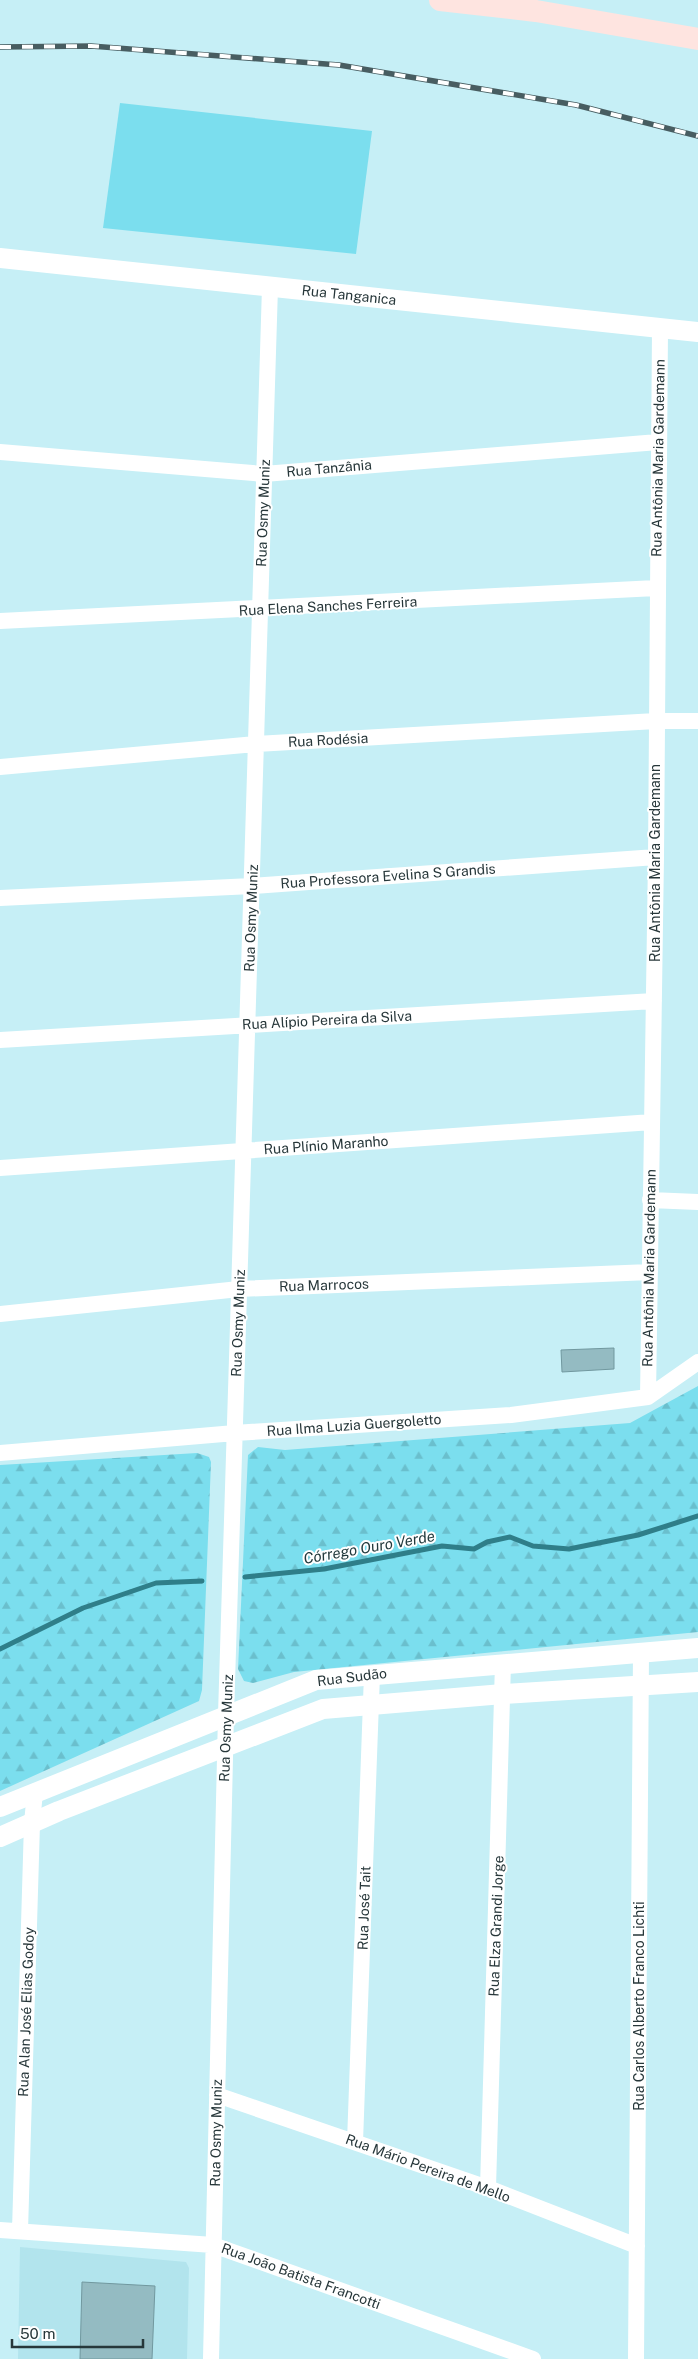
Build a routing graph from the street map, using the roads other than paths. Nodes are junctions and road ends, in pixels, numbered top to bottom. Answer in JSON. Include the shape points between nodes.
{"nodes":[{"id":1,"x":440,"y":0,"type":"edge"},
{"id":2,"x":698,"y":39,"type":"edge"},
{"id":3,"x":0,"y":258,"type":"edge"},
{"id":4,"x":270,"y":287,"type":"junction"},
{"id":5,"x":660,"y":329,"type":"junction"},
{"id":6,"x":698,"y":332,"type":"edge"},
{"id":7,"x":658,"y":442,"type":"junction"},
{"id":8,"x":0,"y":452,"type":"edge"},
{"id":9,"x":264,"y":474,"type":"junction"},
{"id":10,"x":656,"y":588,"type":"junction"},
{"id":11,"x":260,"y":609,"type":"junction"},
{"id":12,"x":0,"y":622,"type":"edge"},
{"id":13,"x":656,"y":721,"type":"junction"},
{"id":14,"x":698,"y":721,"type":"edge"},
{"id":15,"x":256,"y":744,"type":"junction"},
{"id":16,"x":0,"y":767,"type":"edge"},
{"id":17,"x":656,"y":857,"type":"junction"},
{"id":18,"x":252,"y":886,"type":"junction"},
{"id":19,"x":0,"y":898,"type":"edge"},
{"id":20,"x":654,"y":1001,"type":"junction"},
{"id":21,"x":248,"y":1025,"type":"junction"},
{"id":22,"x":0,"y":1040,"type":"edge"},
{"id":23,"x":652,"y":1122,"type":"junction"},
{"id":24,"x":243,"y":1151,"type":"junction"},
{"id":25,"x":0,"y":1168,"type":"edge"},
{"id":26,"x":650,"y":1200,"type":"junction"},
{"id":27,"x":698,"y":1202,"type":"edge"},
{"id":28,"x":650,"y":1272,"type":"junction"},
{"id":29,"x":239,"y":1289,"type":"junction"},
{"id":30,"x":0,"y":1314,"type":"edge"},
{"id":31,"x":698,"y":1362,"type":"edge"},
{"id":32,"x":648,"y":1397,"type":"junction"},
{"id":33,"x":235,"y":1433,"type":"junction"},
{"id":34,"x":0,"y":1453,"type":"edge"},
{"id":35,"x":698,"y":1648,"type":"edge"},
{"id":36,"x":641,"y":1652,"type":"junction"},
{"id":37,"x":503,"y":1663,"type":"junction"},
{"id":38,"x":372,"y":1674,"type":"junction"},
{"id":39,"x":698,"y":1682,"type":"edge"},
{"id":40,"x":642,"y":1685,"type":"junction"},
{"id":41,"x":503,"y":1694,"type":"junction"},
{"id":42,"x":371,"y":1704,"type":"junction"},
{"id":43,"x":226,"y":1715,"type":"junction"},
{"id":44,"x":225,"y":1747,"type":"junction"},
{"id":45,"x":36,"y":1792,"type":"junction"},
{"id":46,"x":0,"y":1807,"type":"edge"},
{"id":47,"x":32,"y":1823,"type":"junction"},
{"id":48,"x":0,"y":1837,"type":"edge"},
{"id":49,"x":217,"y":2095,"type":"junction"},
{"id":50,"x":355,"y":2142,"type":"junction"},
{"id":51,"x":488,"y":2188,"type":"junction"},
{"id":52,"x":0,"y":2230,"type":"edge"},
{"id":53,"x":20,"y":2231,"type":"junction"},
{"id":54,"x":213,"y":2245,"type":"junction"},
{"id":55,"x":637,"y":2246,"type":"junction"},
{"id":56,"x":211,"y":2359,"type":"edge"},
{"id":57,"x":534,"y":2359,"type":"edge"},
{"id":58,"x":636,"y":2359,"type":"edge"}],
"edges":[{"from":1,"to":2,"type":"main road","via":[[536,11]]},
{"from":3,"to":4,"type":"street","name":"Rua Tanganica"},
{"from":4,"to":5,"type":"street","name":"Rua Tanganica"},
{"from":4,"to":9,"type":"street","name":"Rua Osmy Muniz"},
{"from":5,"to":6,"type":"street","name":"Rua Tanganica"},
{"from":5,"to":7,"type":"street","name":"Rua Antônia Maria Gardemann"},
{"from":7,"to":9,"type":"street","name":"Rua Tanzânia"},
{"from":7,"to":10,"type":"street","name":"Rua Antônia Maria Gardemann"},
{"from":8,"to":9,"type":"street","name":"Rua Tanzânia"},
{"from":9,"to":11,"type":"street","name":"Rua Osmy Muniz"},
{"from":10,"to":11,"type":"street","name":"Rua Elena Sanches Ferreira"},
{"from":10,"to":13,"type":"street","name":"Rua Antônia Maria Gardemann"},
{"from":11,"to":12,"type":"street","name":"Rua Elena Sanches Ferreira"},
{"from":11,"to":15,"type":"street","name":"Rua Osmy Muniz"},
{"from":13,"to":14,"type":"street","name":"Rua Rodésia"},
{"from":13,"to":15,"type":"street","name":"Rua Rodésia"},
{"from":13,"to":17,"type":"street","name":"Rua Antônia Maria Gardemann"},
{"from":15,"to":16,"type":"street","name":"Rua Rodésia"},
{"from":15,"to":18,"type":"street","name":"Rua Osmy Muniz"},
{"from":17,"to":18,"type":"street","name":"Rua Professora Evelina S Grandis"},
{"from":17,"to":20,"type":"street","name":"Rua Antônia Maria Gardemann"},
{"from":18,"to":19,"type":"street","name":"Rua Professora Evelina S Grandis"},
{"from":18,"to":21,"type":"street","name":"Rua Osmy Muniz"},
{"from":20,"to":21,"type":"street","name":"Rua Alípio Pereira da Silva"},
{"from":20,"to":23,"type":"street","name":"Rua Antônia Maria Gardemann"},
{"from":21,"to":22,"type":"street","name":"Rua Alípio Pereira da Silva"},
{"from":21,"to":24,"type":"street","name":"Rua Osmy Muniz"},
{"from":23,"to":24,"type":"street","name":"Rua Plínio Maranho"},
{"from":23,"to":26,"type":"street","name":"Rua Antônia Maria Gardemann"},
{"from":24,"to":25,"type":"street","name":"Rua Plínio Maranho"},
{"from":24,"to":29,"type":"street","name":"Rua Osmy Muniz"},
{"from":26,"to":27,"type":"street"},
{"from":26,"to":28,"type":"street","name":"Rua Antônia Maria Gardemann"},
{"from":28,"to":29,"type":"street","name":"Rua Marrocos"},
{"from":28,"to":32,"type":"street","name":"Rua Antônia Maria Gardemann"},
{"from":29,"to":30,"type":"street","name":"Rua Marrocos"},
{"from":29,"to":33,"type":"street","name":"Rua Osmy Muniz"},
{"from":31,"to":32,"type":"street","name":"Rua Ilma Luzia Guergoletto"},
{"from":32,"to":33,"type":"street","name":"Rua Ilma Luzia Guergoletto","via":[[511,1415]]},
{"from":33,"to":34,"type":"street","name":"Rua Ilma Luzia Guergoletto"},
{"from":33,"to":43,"type":"street","name":"Rua Osmy Muniz"},
{"from":35,"to":36,"type":"street","name":"Rua Sudão"},
{"from":36,"to":37,"type":"street","name":"Rua Sudão"},
{"from":36,"to":40,"type":"street","name":"Rua Carlos Alberto Franco Lichti"},
{"from":37,"to":38,"type":"street","name":"Rua Sudão"},
{"from":37,"to":41,"type":"street","name":"Rua Elza Grandi Jorge"},
{"from":38,"to":42,"type":"street","name":"Rua José Tait"},
{"from":38,"to":43,"type":"street","name":"Rua Sudão","via":[[316,1680]]},
{"from":39,"to":40,"type":"street","name":"Rua Sudão"},
{"from":40,"to":41,"type":"street","name":"Rua Sudão"},
{"from":40,"to":55,"type":"street","name":"Rua Carlos Alberto Franco Lichti"},
{"from":41,"to":42,"type":"street","name":"Rua Sudão"},
{"from":41,"to":51,"type":"street","name":"Rua Elza Grandi Jorge"},
{"from":42,"to":44,"type":"street","name":"Rua Sudão","via":[[323,1709]]},
{"from":42,"to":50,"type":"street","name":"Rua José Tait"},
{"from":43,"to":44,"type":"street","name":"Rua Osmy Muniz"},
{"from":43,"to":45,"type":"street","name":"Rua Sudão"},
{"from":44,"to":47,"type":"street","name":"Rua Sudão"},
{"from":44,"to":49,"type":"street","name":"Rua Osmy Muniz"},
{"from":45,"to":46,"type":"street","name":"Rua Sudão"},
{"from":45,"to":47,"type":"street","name":"Rua Alan José Elias Godoy"},
{"from":47,"to":48,"type":"street","name":"Rua Sudão"},
{"from":47,"to":53,"type":"street","name":"Rua Alan José Elias Godoy"},
{"from":49,"to":50,"type":"street","name":"Rua Mário Pereira de Mello"},
{"from":49,"to":54,"type":"street","name":"Rua Osmy Muniz"},
{"from":50,"to":51,"type":"street","name":"Rua Mário Pereira de Mello"},
{"from":51,"to":55,"type":"street","name":"Rua Mário Pereira de Mello"},
{"from":52,"to":53,"type":"street","name":"Rua João Batista Francotti"},
{"from":53,"to":54,"type":"street","name":"Rua João Batista Francotti"},
{"from":54,"to":56,"type":"street","name":"Rua Osmy Muniz"},
{"from":54,"to":57,"type":"street","name":"Rua João Batista Francotti"},
{"from":55,"to":58,"type":"street","name":"Rua Carlos Alberto Franco Lichti"}]}
